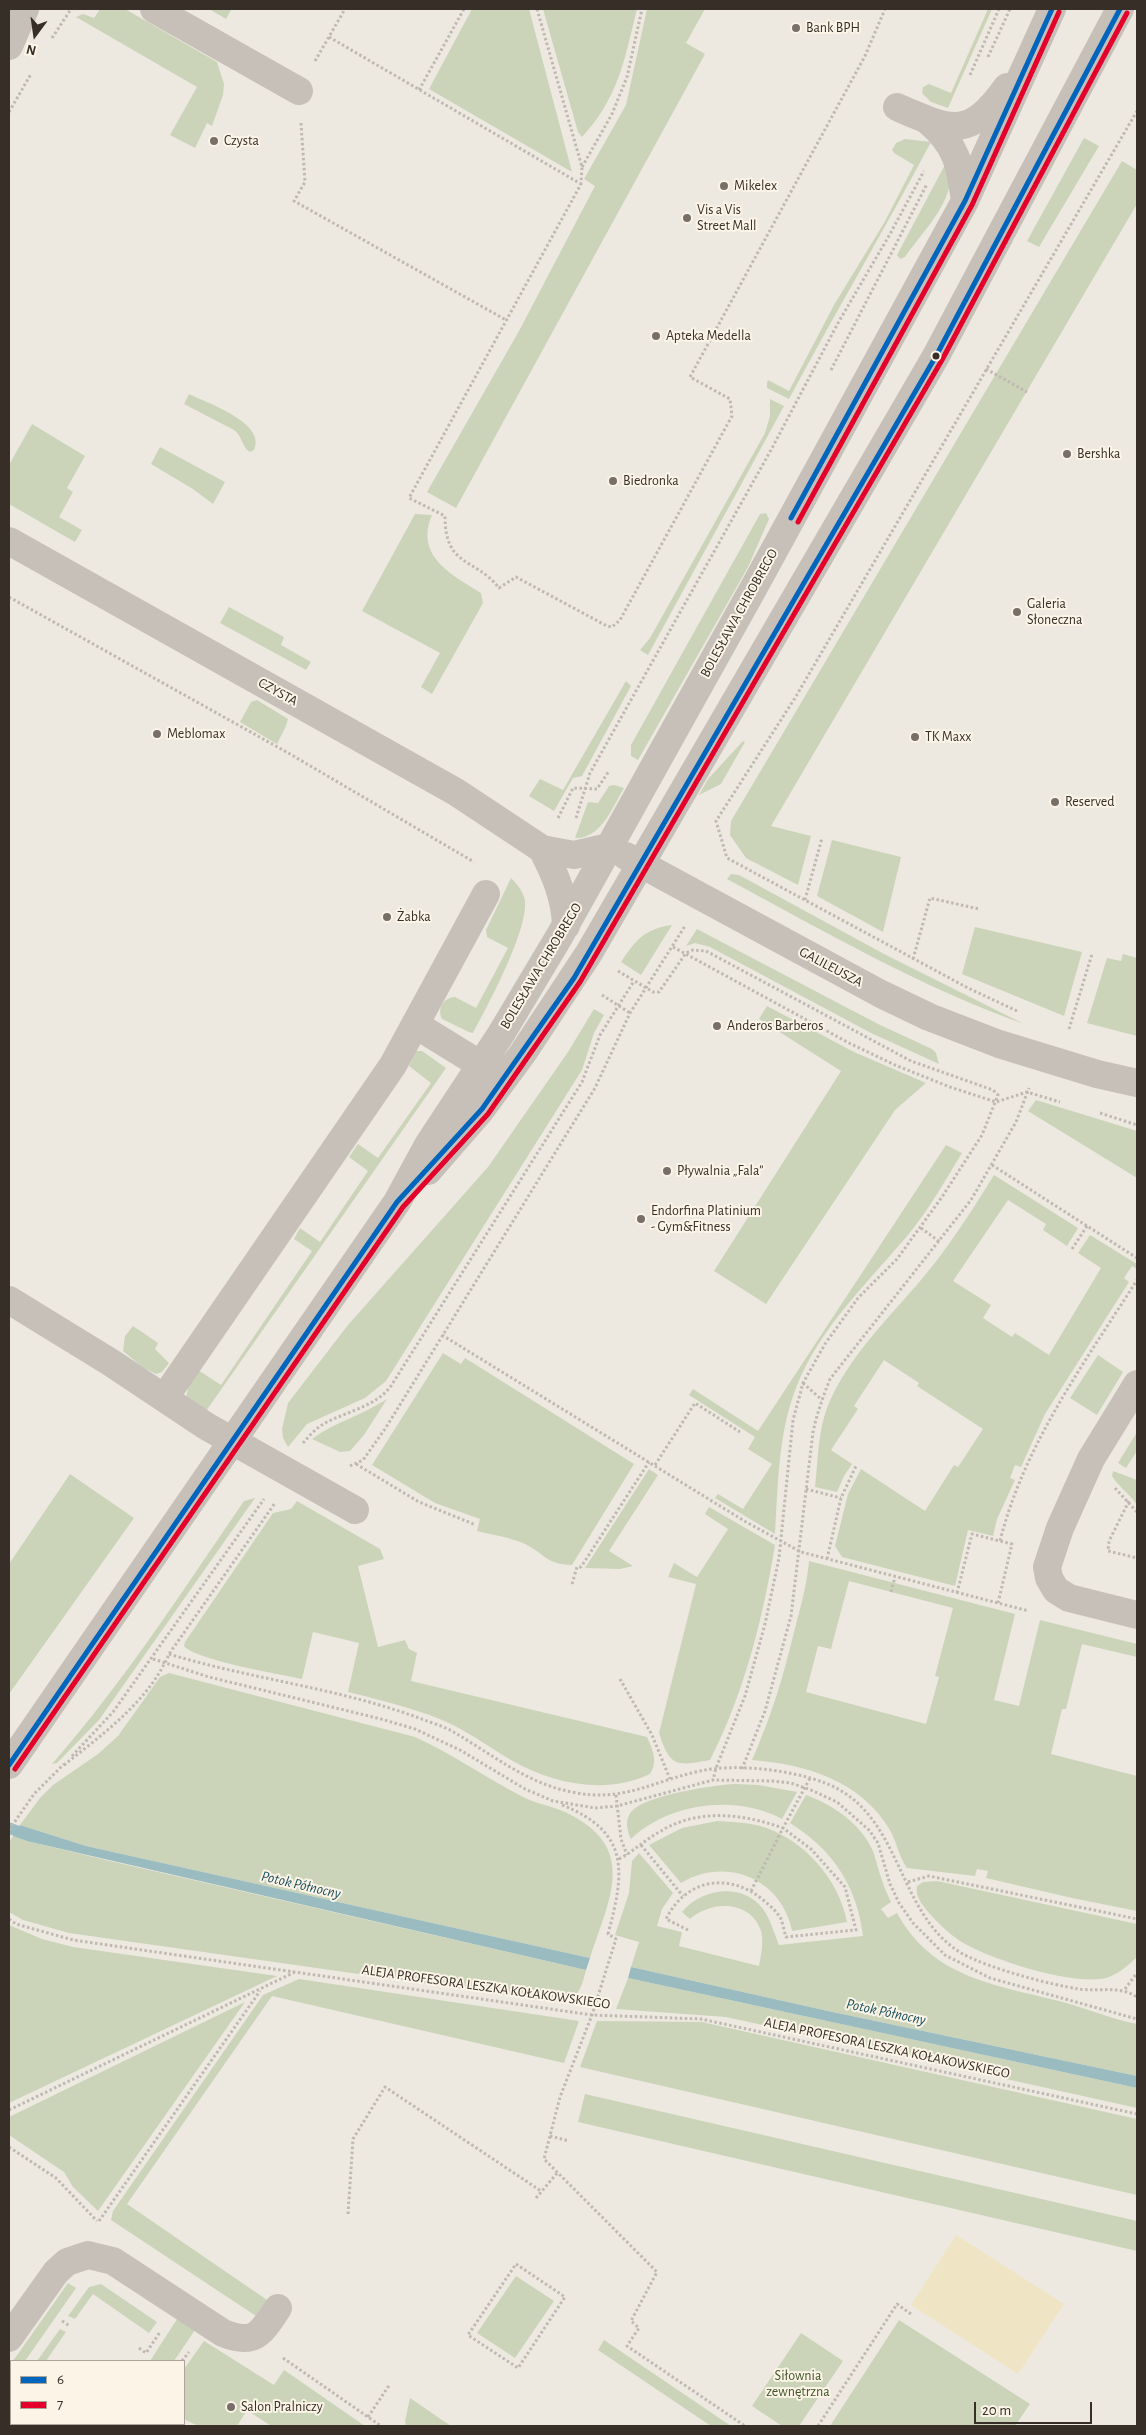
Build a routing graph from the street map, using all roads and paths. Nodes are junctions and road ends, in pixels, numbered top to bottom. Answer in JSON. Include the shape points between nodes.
{"nodes":[{"id":1,"x":25,"y":9,"type":"edge"},
{"id":2,"x":154,"y":9,"type":"edge"},
{"id":3,"x":345,"y":9,"type":"edge"},
{"id":4,"x":464,"y":9,"type":"edge"},
{"id":5,"x":537,"y":9,"type":"edge"},
{"id":6,"x":642,"y":9,"type":"edge"},
{"id":7,"x":885,"y":9,"type":"edge"},
{"id":8,"x":1052,"y":9,"type":"edge"},
{"id":9,"x":1120,"y":9,"type":"edge"},
{"id":10,"x":329,"y":37,"type":"junction"},
{"id":11,"x":9,"y":46,"type":"edge"},
{"id":12,"x":1034,"y":50,"type":"junction"},
{"id":13,"x":419,"y":90,"type":"junction"},
{"id":14,"x":298,"y":91,"type":"junction"},
{"id":15,"x":897,"y":107,"type":"dead end"},
{"id":16,"x":1137,"y":111,"type":"edge"},
{"id":17,"x":928,"y":121,"type":"junction"},
{"id":18,"x":926,"y":166,"type":"dead end"},
{"id":19,"x":582,"y":168,"type":"junction"},
{"id":20,"x":929,"y":181,"type":"dead end"},
{"id":21,"x":581,"y":184,"type":"junction"},
{"id":22,"x":965,"y":201,"type":"junction"},
{"id":23,"x":506,"y":320,"type":"junction"},
{"id":24,"x":986,"y":369,"type":"junction"},
{"id":25,"x":829,"y":372,"type":"dead end"},
{"id":26,"x":1027,"y":392,"type":"dead end"},
{"id":27,"x":9,"y":541,"type":"edge"},
{"id":28,"x":9,"y":597,"type":"edge"},
{"id":29,"x":611,"y":769,"type":"dead end"},
{"id":30,"x":585,"y":789,"type":"junction"},
{"id":31,"x":822,"y":838,"type":"dead end"},
{"id":32,"x":609,"y":847,"type":"junction"},
{"id":33,"x":550,"y":852,"type":"junction"},
{"id":34,"x":641,"y":863,"type":"junction"},
{"id":35,"x":477,"y":864,"type":"dead end"},
{"id":36,"x":486,"y":894,"type":"dead end"},
{"id":37,"x":805,"y":900,"type":"junction"},
{"id":38,"x":979,"y":909,"type":"dead end"},
{"id":39,"x":566,"y":926,"type":"junction"},
{"id":40,"x":672,"y":947,"type":"dead end"},
{"id":41,"x":686,"y":953,"type":"junction"},
{"id":42,"x":589,"y":954,"type":"junction"},
{"id":43,"x":1092,"y":954,"type":"dead end"},
{"id":44,"x":913,"y":959,"type":"junction"},
{"id":45,"x":634,"y":981,"type":"junction"},
{"id":46,"x":646,"y":988,"type":"junction"},
{"id":47,"x":1026,"y":1014,"type":"dead end"},
{"id":48,"x":416,"y":1025,"type":"junction"},
{"id":49,"x":1063,"y":1027,"type":"dead end"},
{"id":50,"x":1070,"y":1029,"type":"junction"},
{"id":51,"x":1076,"y":1031,"type":"dead end"},
{"id":52,"x":1063,"y":1064,"type":"junction"},
{"id":53,"x":481,"y":1065,"type":"junction"},
{"id":54,"x":1137,"y":1083,"type":"edge"},
{"id":55,"x":1030,"y":1084,"type":"dead end"},
{"id":56,"x":1027,"y":1092,"type":"junction"},
{"id":57,"x":996,"y":1102,"type":"junction"},
{"id":58,"x":1064,"y":1102,"type":"dead end"},
{"id":59,"x":1137,"y":1102,"type":"edge"},
{"id":60,"x":1091,"y":1110,"type":"dead end"},
{"id":61,"x":1137,"y":1125,"type":"edge"},
{"id":62,"x":992,"y":1165,"type":"junction"},
{"id":63,"x":397,"y":1202,"type":"junction"},
{"id":64,"x":1087,"y":1226,"type":"junction"},
{"id":65,"x":921,"y":1228,"type":"junction"},
{"id":66,"x":940,"y":1242,"type":"junction"},
{"id":67,"x":1072,"y":1249,"type":"dead end"},
{"id":68,"x":1137,"y":1258,"type":"edge"},
{"id":69,"x":1137,"y":1280,"type":"edge"},
{"id":70,"x":9,"y":1300,"type":"edge"},
{"id":71,"x":442,"y":1335,"type":"junction"},
{"id":72,"x":803,"y":1383,"type":"junction"},
{"id":73,"x":1137,"y":1384,"type":"edge"},
{"id":74,"x":165,"y":1397,"type":"junction"},
{"id":75,"x":822,"y":1400,"type":"junction"},
{"id":76,"x":740,"y":1432,"type":"dead end"},
{"id":77,"x":232,"y":1440,"type":"junction"},
{"id":78,"x":649,"y":1462,"type":"junction"},
{"id":79,"x":342,"y":1464,"type":"dead end"},
{"id":80,"x":356,"y":1464,"type":"junction"},
{"id":81,"x":654,"y":1465,"type":"junction"},
{"id":82,"x":856,"y":1466,"type":"dead end"},
{"id":83,"x":290,"y":1473,"type":"junction"},
{"id":84,"x":806,"y":1489,"type":"junction"},
{"id":85,"x":840,"y":1498,"type":"junction"},
{"id":86,"x":1129,"y":1501,"type":"dead end"},
{"id":87,"x":355,"y":1510,"type":"dead end"},
{"id":88,"x":476,"y":1525,"type":"dead end"},
{"id":89,"x":781,"y":1541,"type":"junction"},
{"id":90,"x":1000,"y":1541,"type":"junction"},
{"id":91,"x":800,"y":1552,"type":"junction"},
{"id":92,"x":1137,"y":1558,"type":"edge"},
{"id":93,"x":827,"y":1559,"type":"junction"},
{"id":94,"x":895,"y":1577,"type":"junction"},
{"id":95,"x":572,"y":1584,"type":"dead end"},
{"id":96,"x":891,"y":1592,"type":"dead end"},
{"id":97,"x":958,"y":1593,"type":"junction"},
{"id":98,"x":998,"y":1603,"type":"junction"},
{"id":99,"x":1039,"y":1613,"type":"dead end"},
{"id":100,"x":1137,"y":1615,"type":"edge"},
{"id":101,"x":169,"y":1654,"type":"junction"},
{"id":102,"x":153,"y":1658,"type":"junction"},
{"id":103,"x":164,"y":1664,"type":"junction"},
{"id":104,"x":620,"y":1679,"type":"dead end"},
{"id":105,"x":9,"y":1765,"type":"edge"},
{"id":106,"x":64,"y":1765,"type":"junction"},
{"id":107,"x":716,"y":1768,"type":"junction"},
{"id":108,"x":742,"y":1769,"type":"junction"},
{"id":109,"x":810,"y":1778,"type":"junction"},
{"id":110,"x":670,"y":1779,"type":"junction"},
{"id":111,"x":713,"y":1780,"type":"junction"},
{"id":112,"x":805,"y":1788,"type":"junction"},
{"id":113,"x":616,"y":1795,"type":"junction"},
{"id":114,"x":553,"y":1801,"type":"junction"},
{"id":115,"x":617,"y":1806,"type":"junction"},
{"id":116,"x":784,"y":1828,"type":"junction"},
{"id":117,"x":9,"y":1830,"type":"edge"},
{"id":118,"x":641,"y":1845,"type":"junction"},
{"id":119,"x":627,"y":1855,"type":"junction"},
{"id":120,"x":619,"y":1859,"type":"junction"},
{"id":121,"x":908,"y":1882,"type":"junction"},
{"id":122,"x":751,"y":1891,"type":"junction"},
{"id":123,"x":683,"y":1896,"type":"junction"},
{"id":124,"x":9,"y":1919,"type":"edge"},
{"id":125,"x":1137,"y":1919,"type":"edge"},
{"id":126,"x":688,"y":1930,"type":"dead end"},
{"id":127,"x":296,"y":1972,"type":"junction"},
{"id":128,"x":1137,"y":1973,"type":"edge"},
{"id":129,"x":262,"y":1990,"type":"junction"},
{"id":130,"x":1125,"y":1990,"type":"junction"},
{"id":131,"x":1137,"y":1997,"type":"edge"},
{"id":132,"x":592,"y":2015,"type":"junction"},
{"id":133,"x":1137,"y":2019,"type":"edge"},
{"id":134,"x":9,"y":2110,"type":"edge"},
{"id":135,"x":1137,"y":2114,"type":"edge"},
{"id":136,"x":550,"y":2136,"type":"junction"},
{"id":137,"x":568,"y":2141,"type":"dead end"},
{"id":138,"x":558,"y":2172,"type":"junction"},
{"id":139,"x":541,"y":2192,"type":"junction"},
{"id":140,"x":536,"y":2198,"type":"dead end"},
{"id":141,"x":348,"y":2214,"type":"dead end"},
{"id":142,"x":98,"y":2222,"type":"dead end"},
{"id":143,"x":278,"y":2308,"type":"dead end"},
{"id":144,"x":911,"y":2314,"type":"dead end"},
{"id":145,"x":256,"y":2336,"type":"junction"},
{"id":146,"x":9,"y":2338,"type":"edge"},
{"id":147,"x":518,"y":2368,"type":"joint"},
{"id":148,"x":390,"y":2384,"type":"dead end"},
{"id":149,"x":368,"y":2417,"type":"junction"},
{"id":150,"x":381,"y":2426,"type":"edge"},
{"id":151,"x":745,"y":2426,"type":"edge"},
{"id":152,"x":818,"y":2426,"type":"edge"}],
"edges":[{"from":1,"to":11,"type":"street"},
{"from":2,"to":14,"type":"street"},
{"from":3,"to":10,"type":"path"},
{"from":4,"to":13,"type":"path"},
{"from":5,"to":19,"type":"path"},
{"from":6,"to":19,"type":"path","via":[[627,77],[612,114]]},
{"from":7,"to":23,"type":"path","via":[[864,56],[690,377],[730,399],[732,416],[620,620],[612,627],[516,576],[499,588],[492,579],[453,552],[448,543],[445,516],[408,498]]},
{"from":8,"to":12,"type":"street","name":"BOLESŁAWA CHROBREGO"},
{"from":9,"to":34,"type":"street","name":"BOLESŁAWA CHROBREGO","via":[[936,356]]},
{"from":10,"to":13,"type":"path"},
{"from":10,"to":14,"type":"path"},
{"from":12,"to":17,"type":"street","via":[[993,107],[971,124],[954,128]]},
{"from":12,"to":22,"type":"street","name":"BOLESŁAWA CHROBREGO"},
{"from":13,"to":21,"type":"path"},
{"from":14,"to":23,"type":"path","via":[[305,182],[294,201]]},
{"from":15,"to":17,"type":"street"},
{"from":16,"to":24,"type":"path"},
{"from":17,"to":22,"type":"street","via":[[952,146],[960,165]]},
{"from":18,"to":30,"type":"path","via":[[590,773]]},
{"from":19,"to":21,"type":"path"},
{"from":20,"to":25,"type":"path"},
{"from":21,"to":23,"type":"path"},
{"from":22,"to":32,"type":"street","name":"BOLESŁAWA CHROBREGO"},
{"from":24,"to":26,"type":"path"},
{"from":24,"to":37,"type":"path","via":[[795,698],[716,821],[727,858]]},
{"from":27,"to":33,"type":"street","name":"CZYSTA","via":[[456,792]]},
{"from":28,"to":35,"type":"path","via":[[290,754]]},
{"from":29,"to":30,"type":"path","via":[[597,789]]},
{"from":30,"to":33,"type":"path","via":[[572,828]]},
{"from":30,"to":33,"type":"path","via":[[573,788]]},
{"from":31,"to":37,"type":"path"},
{"from":32,"to":33,"type":"street","via":[[589,854]]},
{"from":32,"to":34,"type":"street","name":"GALILEUSZA"},
{"from":32,"to":39,"type":"street","name":"BOLESŁAWA CHROBREGO"},
{"from":33,"to":39,"type":"street","via":[[566,912]]},
{"from":34,"to":42,"type":"street","name":"BOLESŁAWA CHROBREGO"},
{"from":34,"to":52,"type":"street","name":"GALILEUSZA","via":[[881,994],[970,1034]]},
{"from":36,"to":48,"type":"street"},
{"from":37,"to":44,"type":"path"},
{"from":38,"to":44,"type":"path","via":[[930,898]]},
{"from":39,"to":53,"type":"street","name":"BOLESŁAWA CHROBREGO"},
{"from":40,"to":41,"type":"path"},
{"from":41,"to":46,"type":"path","via":[[663,990],[653,992]]},
{"from":41,"to":57,"type":"path","via":[[809,1022],[887,1061]]},
{"from":41,"to":57,"type":"path","via":[[706,951],[911,1061],[992,1090],[997,1094]]},
{"from":42,"to":45,"type":"path"},
{"from":42,"to":63,"type":"street","name":"BOLESŁAWA CHROBREGO","via":[[524,1053],[481,1110]]},
{"from":43,"to":50,"type":"path"},
{"from":44,"to":47,"type":"path"},
{"from":45,"to":46,"type":"path"},
{"from":45,"to":83,"type":"path","via":[[600,1036],[582,1082],[391,1386],[375,1401],[313,1432]]},
{"from":46,"to":71,"type":"path","via":[[630,1013],[595,1088]]},
{"from":48,"to":53,"type":"street"},
{"from":48,"to":74,"type":"street","via":[[393,1065]]},
{"from":49,"to":50,"type":"path"},
{"from":50,"to":51,"type":"path"},
{"from":52,"to":54,"type":"street","name":"GALILEUSZA"},
{"from":52,"to":59,"type":"street","name":"GALILEUSZA","via":[[1091,1082]]},
{"from":53,"to":63,"type":"street","name":"BOLESŁAWA CHROBREGO","via":[[428,1145]]},
{"from":55,"to":56,"type":"path"},
{"from":56,"to":57,"type":"path"},
{"from":56,"to":58,"type":"path"},
{"from":56,"to":62,"type":"path","via":[[1016,1122]]},
{"from":57,"to":65,"type":"path","via":[[969,1156]]},
{"from":60,"to":61,"type":"path"},
{"from":62,"to":64,"type":"path"},
{"from":62,"to":66,"type":"path"},
{"from":63,"to":77,"type":"street","name":"BOLESŁAWA CHROBREGO"},
{"from":64,"to":67,"type":"path"},
{"from":64,"to":68,"type":"path"},
{"from":65,"to":66,"type":"path"},
{"from":65,"to":72,"type":"path","via":[[897,1259],[858,1298],[825,1344]]},
{"from":66,"to":75,"type":"path","via":[[830,1379]]},
{"from":69,"to":90,"type":"path","via":[[1051,1416],[1016,1494]]},
{"from":70,"to":74,"type":"street"},
{"from":71,"to":78,"type":"path"},
{"from":71,"to":80,"type":"path","via":[[374,1444],[363,1460]]},
{"from":72,"to":75,"type":"path"},
{"from":72,"to":89,"type":"path","via":[[793,1420]]},
{"from":73,"to":100,"type":"street","via":[[1094,1452],[1060,1528],[1047,1567],[1056,1590],[1069,1598]]},
{"from":74,"to":77,"type":"street"},
{"from":75,"to":84,"type":"path","via":[[813,1432]]},
{"from":76,"to":81,"type":"path","via":[[695,1402]]},
{"from":77,"to":83,"type":"street"},
{"from":77,"to":105,"type":"street","name":"BOLESŁAWA CHROBREGO"},
{"from":78,"to":81,"type":"path"},
{"from":78,"to":95,"type":"path","via":[[581,1567],[577,1567]]},
{"from":79,"to":80,"type":"path"},
{"from":80,"to":88,"type":"path","via":[[419,1502]]},
{"from":81,"to":89,"type":"path"},
{"from":82,"to":85,"type":"path"},
{"from":83,"to":87,"type":"street"},
{"from":83,"to":101,"type":"path","via":[[272,1506]]},
{"from":83,"to":102,"type":"path","via":[[231,1547]]},
{"from":84,"to":85,"type":"path"},
{"from":84,"to":91,"type":"path"},
{"from":85,"to":93,"type":"path"},
{"from":86,"to":92,"type":"path","via":[[1109,1541],[1108,1551]]},
{"from":89,"to":91,"type":"path"},
{"from":89,"to":107,"type":"path","via":[[745,1696]]},
{"from":90,"to":97,"type":"path","via":[[972,1534]]},
{"from":90,"to":98,"type":"path","via":[[1012,1544]]},
{"from":91,"to":93,"type":"path"},
{"from":91,"to":108,"type":"path","via":[[791,1616],[776,1676]]},
{"from":93,"to":94,"type":"path"},
{"from":94,"to":96,"type":"path"},
{"from":94,"to":97,"type":"path"},
{"from":97,"to":98,"type":"path"},
{"from":98,"to":99,"type":"path"},
{"from":101,"to":103,"type":"path"},
{"from":101,"to":113,"type":"path","via":[[214,1668],[414,1716],[447,1728],[512,1768],[558,1788]]},
{"from":102,"to":103,"type":"path"},
{"from":102,"to":106,"type":"path","via":[[113,1712]]},
{"from":103,"to":106,"type":"path","via":[[126,1716]]},
{"from":103,"to":114,"type":"path","via":[[414,1729],[460,1750],[525,1789]]},
{"from":104,"to":110,"type":"path","via":[[652,1735]]},
{"from":106,"to":117,"type":"path","via":[[34,1794]]},
{"from":107,"to":108,"type":"path"},
{"from":107,"to":110,"type":"path"},
{"from":107,"to":111,"type":"path"},
{"from":108,"to":109,"type":"path"},
{"from":109,"to":112,"type":"path"},
{"from":109,"to":121,"type":"path","via":[[829,1784],[873,1818]]},
{"from":110,"to":113,"type":"path"},
{"from":111,"to":112,"type":"path","via":[[772,1781]]},
{"from":111,"to":115,"type":"path"},
{"from":112,"to":116,"type":"path"},
{"from":112,"to":133,"type":"path","via":[[837,1802],[869,1830],[878,1843],[899,1903],[945,1955],[990,1978]]},
{"from":113,"to":115,"type":"path"},
{"from":114,"to":115,"type":"path","via":[[596,1808]]},
{"from":114,"to":120,"type":"path","via":[[595,1822],[615,1846]]},
{"from":115,"to":119,"type":"path","via":[[621,1839]]},
{"from":116,"to":118,"type":"path","via":[[743,1816],[700,1816],[662,1830]]},
{"from":116,"to":122,"type":"path"},
{"from":116,"to":122,"type":"path","via":[[811,1849],[845,1888],[856,1930],[786,1937],[781,1919],[773,1908]]},
{"from":118,"to":119,"type":"path"},
{"from":118,"to":123,"type":"path"},
{"from":119,"to":120,"type":"path"},
{"from":120,"to":132,"type":"path","via":[[614,1912],[608,1934],[616,1939]]},
{"from":121,"to":125,"type":"path","via":[[922,1876],[944,1879]]},
{"from":121,"to":130,"type":"path","via":[[917,1907],[928,1922],[964,1954],[994,1966],[1075,1988]]},
{"from":122,"to":123,"type":"path","via":[[738,1886],[710,1884],[695,1887]]},
{"from":123,"to":126,"type":"path","via":[[666,1919]]},
{"from":124,"to":127,"type":"path","name":"ALEJA PROFESORA LESZKA KOŁAKOWSKIEGO","via":[[16,1924],[72,1940]]},
{"from":127,"to":129,"type":"path"},
{"from":127,"to":132,"type":"path","name":"ALEJA PROFESORA LESZKA KOŁAKOWSKIEGO"},
{"from":128,"to":130,"type":"path"},
{"from":129,"to":134,"type":"path"},
{"from":129,"to":142,"type":"path"},
{"from":130,"to":131,"type":"path"},
{"from":132,"to":135,"type":"path","name":"ALEJA PROFESORA LESZKA KOŁAKOWSKIEGO","via":[[702,2019]]},
{"from":132,"to":136,"type":"path","via":[[560,2097]]},
{"from":136,"to":137,"type":"path"},
{"from":136,"to":138,"type":"path","via":[[544,2159]]},
{"from":138,"to":139,"type":"path"},
{"from":138,"to":151,"type":"path","via":[[657,2272],[631,2321],[639,2328],[628,2346]]},
{"from":139,"to":140,"type":"path"},
{"from":139,"to":141,"type":"path","via":[[385,2087],[353,2139]]},
{"from":143,"to":145,"type":"street"},
{"from":144,"to":152,"type":"path","via":[[897,2304]]},
{"from":145,"to":146,"type":"street","via":[[246,2340],[223,2333],[113,2260],[88,2255],[67,2262],[56,2272]]},
{"from":145,"to":149,"type":"path","via":[[290,2364]]},
{"from":147,"to":147,"type":"path","via":[[565,2297],[516,2264],[468,2335]]},
{"from":148,"to":149,"type":"path"},
{"from":149,"to":150,"type":"path"}]}
